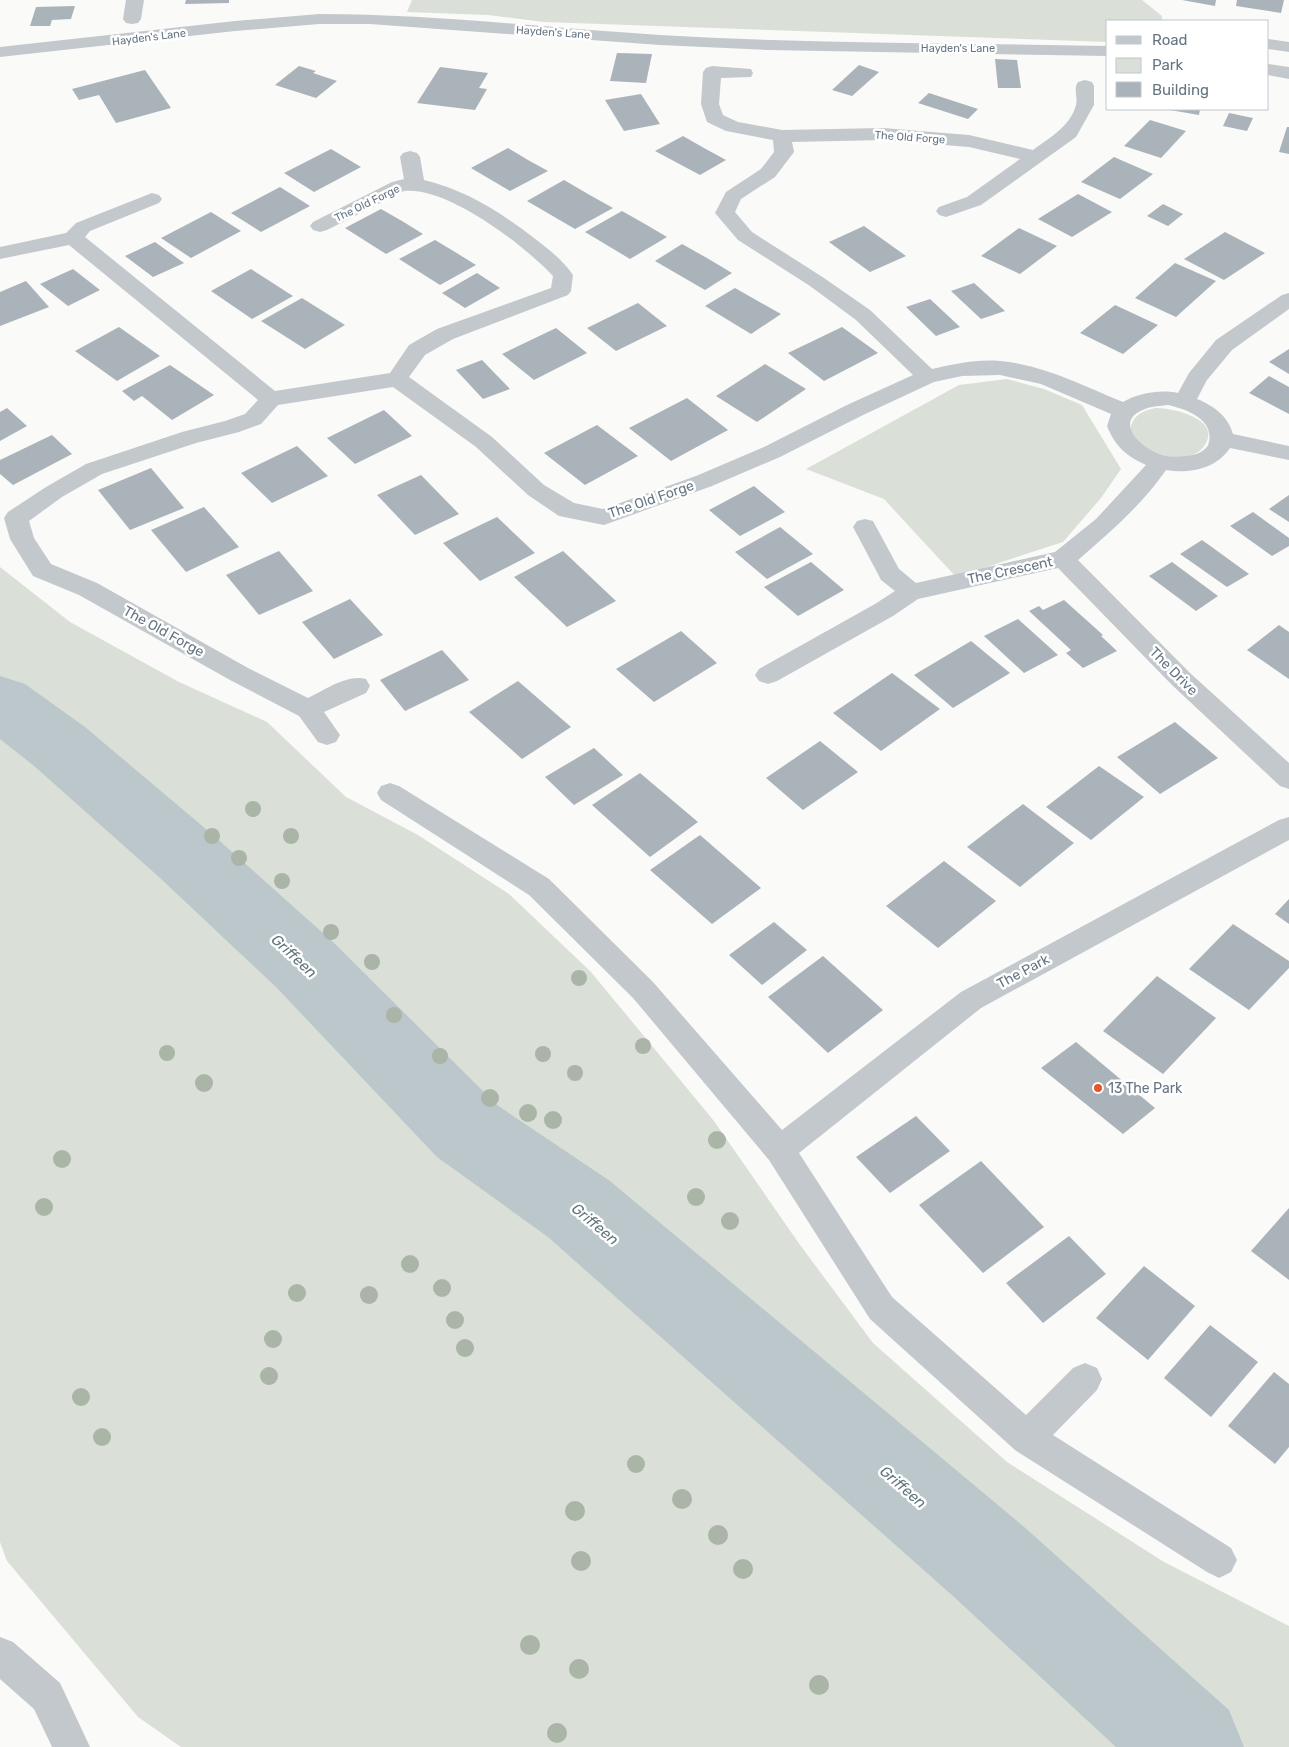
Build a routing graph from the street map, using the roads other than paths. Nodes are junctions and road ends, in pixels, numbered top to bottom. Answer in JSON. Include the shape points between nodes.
{"nodes":[{"id":1,"x":135,"y":0,"type":"edge"},
{"id":2,"x":132,"y":19,"type":"dead end"},
{"id":3,"x":1269,"y":44,"type":"edge"},
{"id":4,"x":1289,"y":47,"type":"edge"},
{"id":5,"x":1106,"y":51,"type":"edge"},
{"id":6,"x":0,"y":52,"type":"edge"},
{"id":7,"x":1269,"y":70,"type":"edge"},
{"id":8,"x":744,"y":73,"type":"dead end"},
{"id":9,"x":1289,"y":73,"type":"edge"},
{"id":10,"x":1085,"y":86,"type":"dead end"},
{"id":11,"x":782,"y":136,"type":"junction"},
{"id":12,"x":410,"y":156,"type":"dead end"},
{"id":13,"x":1037,"y":157,"type":"junction"},
{"id":14,"x":416,"y":184,"type":"junction"},
{"id":15,"x":152,"y":199,"type":"dead end"},
{"id":16,"x":946,"y":211,"type":"dead end"},
{"id":17,"x":320,"y":226,"type":"dead end"},
{"id":18,"x":73,"y":238,"type":"junction"},
{"id":19,"x":0,"y":252,"type":"edge"},
{"id":20,"x":1289,"y":299,"type":"edge"},
{"id":21,"x":927,"y":377,"type":"junction"},
{"id":22,"x":398,"y":379,"type":"junction"},
{"id":23,"x":271,"y":399,"type":"junction"},
{"id":24,"x":1185,"y":402,"type":"junction"},
{"id":25,"x":1124,"y":411,"type":"junction"},
{"id":26,"x":1222,"y":439,"type":"junction"},
{"id":27,"x":1289,"y":453,"type":"edge"},
{"id":28,"x":1159,"y":463,"type":"junction"},
{"id":29,"x":8,"y":516,"type":"edge"},
{"id":30,"x":865,"y":527,"type":"dead end"},
{"id":31,"x":1063,"y":559,"type":"junction"},
{"id":32,"x":911,"y":592,"type":"junction"},
{"id":33,"x":768,"y":676,"type":"dead end"},
{"id":34,"x":357,"y":686,"type":"dead end"},
{"id":35,"x":308,"y":709,"type":"junction"},
{"id":36,"x":327,"y":735,"type":"dead end"},
{"id":37,"x":1289,"y":779,"type":"edge"},
{"id":38,"x":390,"y":793,"type":"dead end"},
{"id":39,"x":1289,"y":827,"type":"edge"},
{"id":40,"x":780,"y":1150,"type":"junction"},
{"id":41,"x":1085,"y":1379,"type":"dead end"},
{"id":42,"x":1027,"y":1438,"type":"junction"},
{"id":43,"x":1219,"y":1560,"type":"dead end"},
{"id":44,"x":0,"y":1655,"type":"edge"},
{"id":45,"x":71,"y":1747,"type":"edge"}],
"edges":[{"from":1,"to":2,"type":"street"},
{"from":3,"to":4,"type":"street"},
{"from":5,"to":6,"type":"street","name":"Hayden's Lane","via":[[660,40],[370,18],[236,26]]},
{"from":7,"to":9,"type":"street"},
{"from":8,"to":11,"type":"street","name":"The Old Forge","via":[[712,72],[710,104],[714,118],[734,127]]},
{"from":10,"to":13,"type":"street","via":[[1085,106],[1069,133]]},
{"from":11,"to":13,"type":"street","name":"The Old Forge","via":[[883,134],[969,141]]},
{"from":11,"to":21,"type":"street","via":[[784,152],[768,173],[733,196],[725,213],[745,236],[863,315]]},
{"from":12,"to":14,"type":"street","name":"The Old Forge"},
{"from":13,"to":16,"type":"street","via":[[974,201]]},
{"from":14,"to":17,"type":"street","name":"The Old Forge","via":[[399,186]]},
{"from":14,"to":22,"type":"street","name":"The Old Forge","via":[[437,188],[479,207],[550,260],[563,276],[561,291],[444,334],[417,350]]},
{"from":15,"to":18,"type":"street","via":[[83,227]]},
{"from":18,"to":19,"type":"street"},
{"from":18,"to":23,"type":"street"},
{"from":20,"to":24,"type":"street","via":[[1224,345],[1197,378]]},
{"from":21,"to":22,"type":"street","name":"The Old Forge","via":[[772,452],[704,481],[604,517],[566,510],[536,490],[484,442]]},
{"from":21,"to":25,"type":"street","name":"The Old Forge","via":[[962,369],[1000,368],[1047,378]]},
{"from":22,"to":23,"type":"street"},
{"from":23,"to":29,"type":"street","name":"The Old Forge","via":[[253,419],[94,469]]},
{"from":24,"to":25,"type":"street","via":[[1168,398],[1150,399],[1135,403]]},
{"from":24,"to":26,"type":"street","via":[[1213,417]]},
{"from":25,"to":28,"type":"street","via":[[1118,420],[1122,440],[1131,450]]},
{"from":26,"to":27,"type":"street"},
{"from":26,"to":28,"type":"street","via":[[1218,450],[1208,458],[1177,465]]},
{"from":28,"to":31,"type":"street","name":"The Crescent","via":[[1104,525]]},
{"from":29,"to":35,"type":"street","name":"The Old Forge","via":[[42,570],[88,589]]},
{"from":30,"to":32,"type":"street","via":[[890,574]]},
{"from":31,"to":32,"type":"street","name":"The Crescent"},
{"from":31,"to":37,"type":"street","name":"The Drive","via":[[1181,679]]},
{"from":32,"to":33,"type":"street","name":"The Crescent"},
{"from":34,"to":35,"type":"street"},
{"from":35,"to":36,"type":"street","name":"The Old Forge"},
{"from":38,"to":40,"type":"street","via":[[449,817],[539,887],[643,990]]},
{"from":39,"to":40,"type":"street","name":"The Park","via":[[971,1000]]},
{"from":40,"to":42,"type":"street","via":[[881,1308]]},
{"from":41,"to":42,"type":"street"},
{"from":42,"to":43,"type":"street"},
{"from":44,"to":45,"type":"street","via":[[46,1696]]}]}
